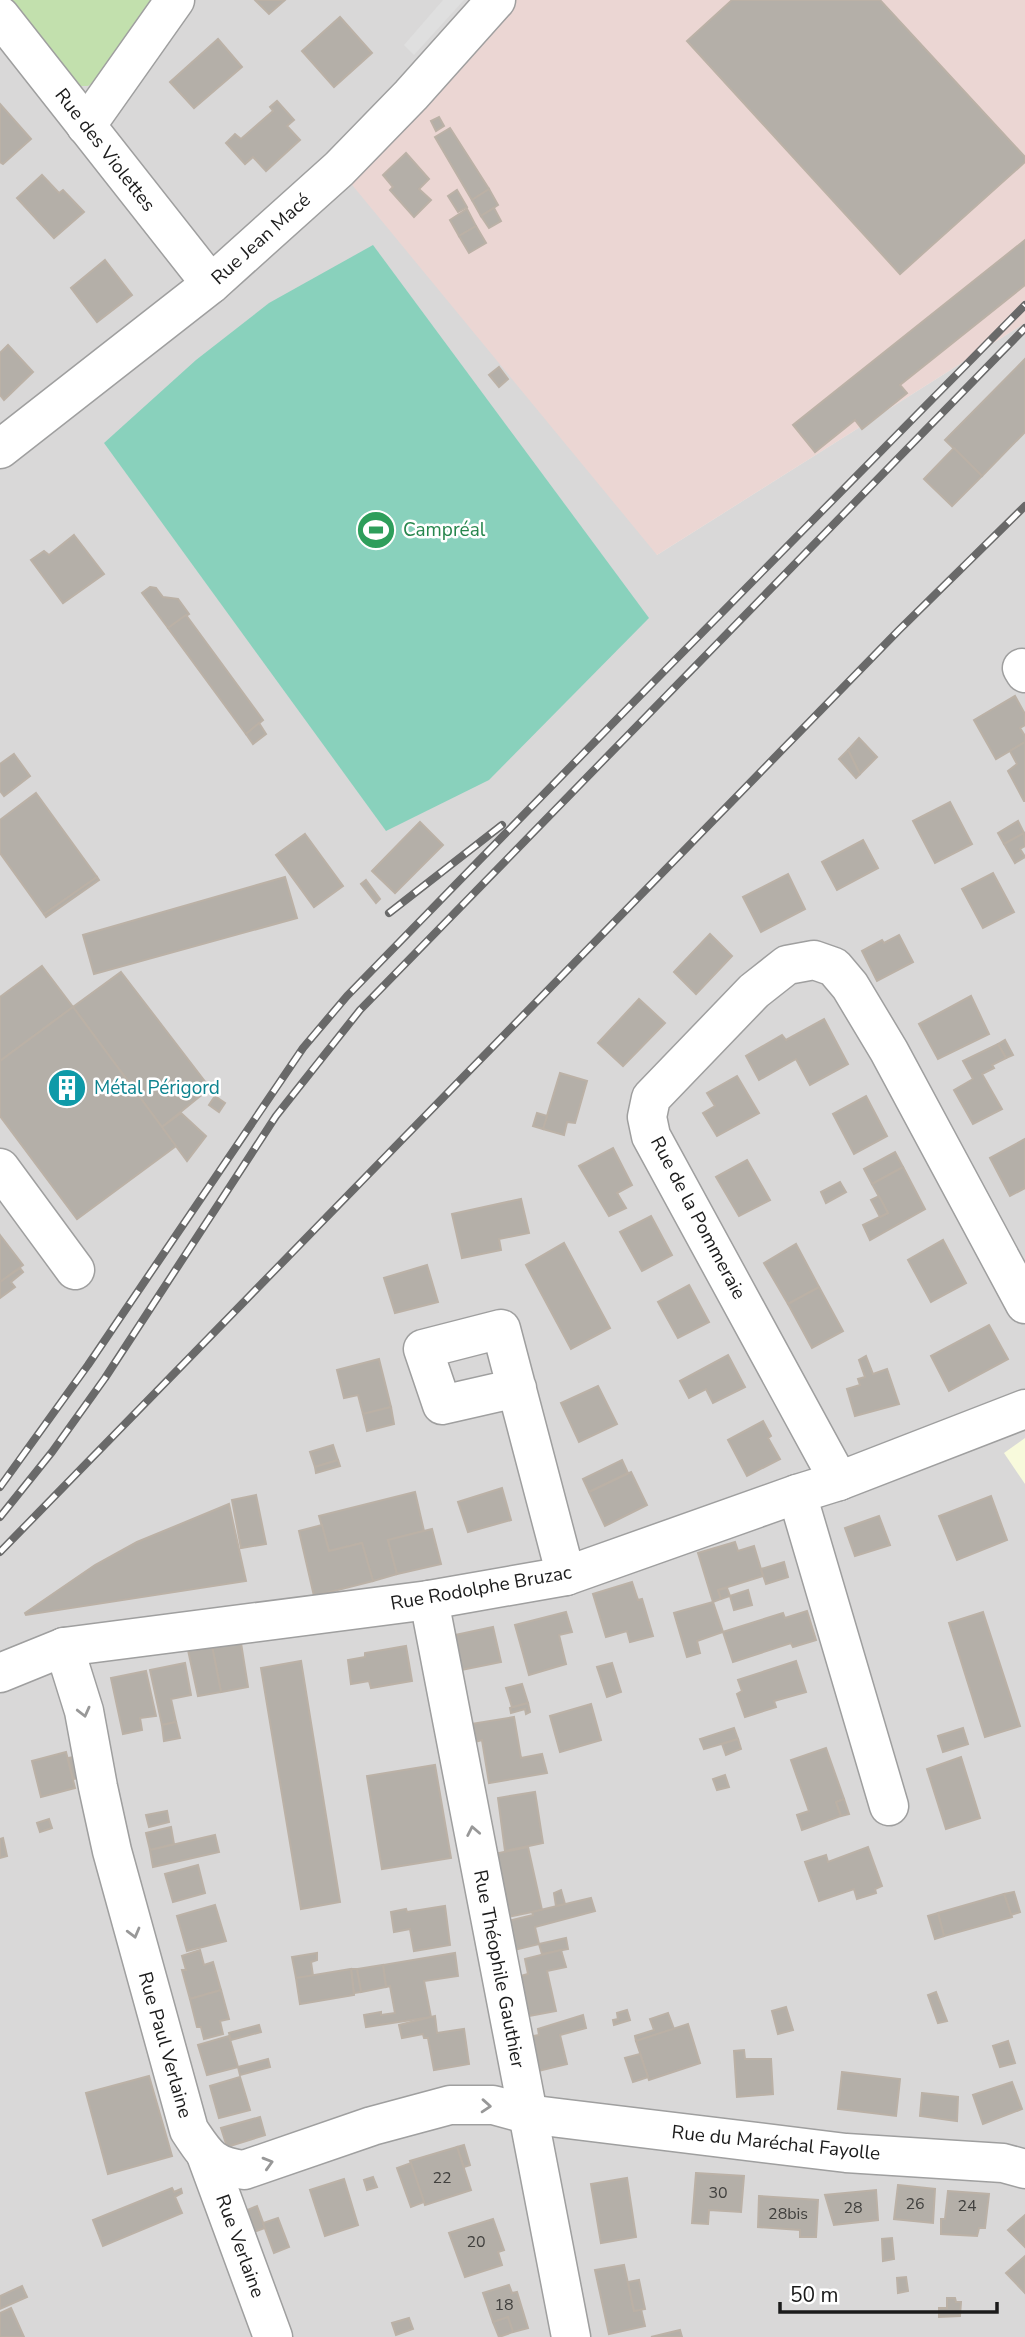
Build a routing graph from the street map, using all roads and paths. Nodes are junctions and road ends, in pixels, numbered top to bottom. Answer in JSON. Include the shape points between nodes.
{"nodes":[{"id":1,"x":175,"y":0,"type":"edge"},
{"id":2,"x":496,"y":0,"type":"edge"},
{"id":3,"x":0,"y":16,"type":"edge"},
{"id":4,"x":86,"y":126,"type":"junction"},
{"id":5,"x":211,"y":284,"type":"junction"},
{"id":6,"x":0,"y":449,"type":"edge"},
{"id":7,"x":0,"y":1168,"type":"edge"},
{"id":8,"x":75,"y":1270,"type":"dead end"},
{"id":9,"x":1025,"y":1304,"type":"edge"},
{"id":10,"x":517,"y":1388,"type":"dead end"},
{"id":11,"x":1025,"y":1409,"type":"edge"},
{"id":12,"x":839,"y":1481,"type":"junction"},
{"id":13,"x":797,"y":1493,"type":"junction"},
{"id":14,"x":566,"y":1576,"type":"junction"},
{"id":15,"x":429,"y":1600,"type":"junction"},
{"id":16,"x":64,"y":1647,"type":"junction"},
{"id":17,"x":0,"y":1673,"type":"edge"},
{"id":18,"x":889,"y":1806,"type":"dead end"},
{"id":19,"x":527,"y":2114,"type":"junction"},
{"id":20,"x":206,"y":2155,"type":"junction"},
{"id":21,"x":1025,"y":2169,"type":"edge"},
{"id":22,"x":273,"y":2337,"type":"edge"},
{"id":23,"x":571,"y":2337,"type":"edge"}],
"edges":[{"from":1,"to":4,"type":"street"},
{"from":2,"to":5,"type":"street","name":"Rue Jean Macé","via":[[339,169]]},
{"from":3,"to":4,"type":"street","name":"Rue des Violettes"},
{"from":4,"to":5,"type":"street","name":"Rue des Violettes"},
{"from":5,"to":6,"type":"street","name":"Rue Jean Macé"},
{"from":7,"to":8,"type":"street"},
{"from":9,"to":12,"type":"street","name":"Rue de la Pommeraie","via":[[889,1051],[834,967],[814,960],[788,965],[754,991],[651,1098],[647,1117],[651,1136]]},
{"from":10,"to":14,"type":"street"},
{"from":11,"to":12,"type":"street","name":"Rue Rodolphe Bruzac"},
{"from":12,"to":13,"type":"street","name":"Rue Rodolphe Bruzac"},
{"from":13,"to":14,"type":"street","name":"Rue Rodolphe Bruzac"},
{"from":13,"to":18,"type":"street"},
{"from":14,"to":15,"type":"street","name":"Rue Rodolphe Bruzac"},
{"from":15,"to":16,"type":"street","name":"Rue Rodolphe Bruzac"},
{"from":19,"to":15,"type":"street","name":"Rue Théophile Gauthier","one_way":true},
{"from":16,"to":17,"type":"street","name":"Rue Rodolphe Bruzac"},
{"from":16,"to":20,"type":"street","name":"Rue Paul Verlaine","one_way":true,"via":[[84,1711],[112,1851],[163,2039],[189,2130]]},
{"from":20,"to":19,"type":"street","one_way":true,"via":[[225,2168],[244,2170],[450,2105],[493,2105]]},
{"from":19,"to":21,"type":"street","name":"Rue du Maréchal Fayolle","via":[[846,2153],[1003,2163]]},
{"from":19,"to":23,"type":"street","name":"Rue Théophile Gauthier"},
{"from":20,"to":22,"type":"street","name":"Rue Verlaine"}]}
